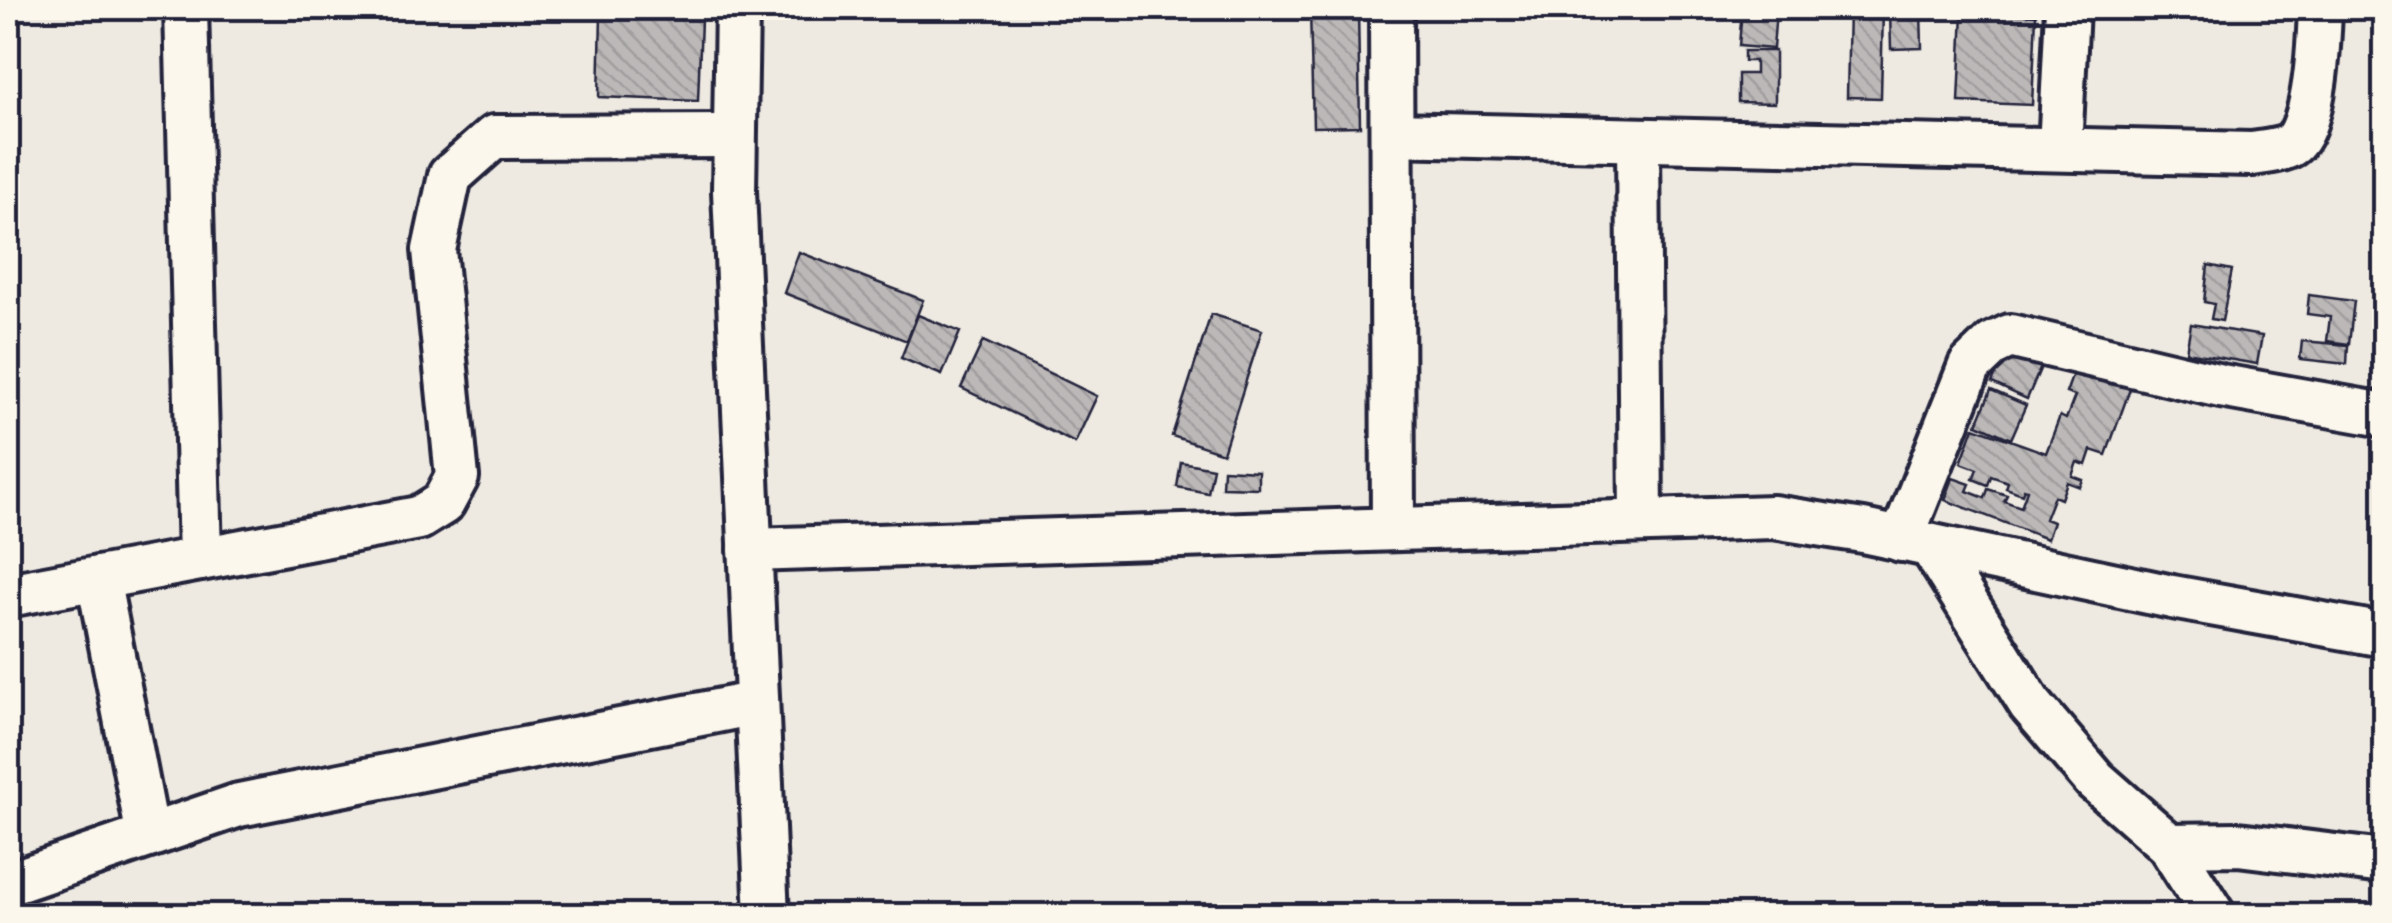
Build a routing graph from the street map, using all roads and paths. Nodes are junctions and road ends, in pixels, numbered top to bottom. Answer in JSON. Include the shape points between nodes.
{"nodes":[{"id":1,"x":186,"y":8,"type":"edge"},
{"id":2,"x":737,"y":8,"type":"edge"},
{"id":3,"x":1392,"y":8,"type":"edge"},
{"id":4,"x":2067,"y":8,"type":"edge"},
{"id":5,"x":2320,"y":8,"type":"edge"},
{"id":6,"x":1392,"y":134,"type":"junction"},
{"id":7,"x":734,"y":136,"type":"junction"},
{"id":8,"x":1638,"y":140,"type":"junction"},
{"id":9,"x":2060,"y":149,"type":"junction"},
{"id":10,"x":2384,"y":414,"type":"edge"},
{"id":11,"x":1641,"y":521,"type":"junction"},
{"id":12,"x":1393,"y":529,"type":"junction"},
{"id":13,"x":1916,"y":543,"type":"junction"},
{"id":14,"x":750,"y":550,"type":"junction"},
{"id":15,"x":200,"y":559,"type":"junction"},
{"id":16,"x":98,"y":578,"type":"junction"},
{"id":17,"x":8,"y":595,"type":"edge"},
{"id":18,"x":2384,"y":635,"type":"edge"},
{"id":19,"x":757,"y":702,"type":"junction"},
{"id":20,"x":148,"y":836,"type":"junction"},
{"id":21,"x":2169,"y":845,"type":"junction"},
{"id":22,"x":2384,"y":862,"type":"edge"},
{"id":23,"x":8,"y":884,"type":"edge"},
{"id":24,"x":767,"y":916,"type":"edge"},
{"id":25,"x":2214,"y":916,"type":"edge"}],
"edges":[{"from":1,"to":15,"type":"street"},
{"from":2,"to":7,"type":"street"},
{"from":3,"to":6,"type":"street"},
{"from":4,"to":9,"type":"street"},
{"from":5,"to":9,"type":"street","via":[[2318,68],[2302,134],[2289,146],[2252,154]]},
{"from":6,"to":8,"type":"street"},
{"from":6,"to":12,"type":"street"},
{"from":7,"to":14,"type":"street"},
{"from":7,"to":15,"type":"street","via":[[494,138],[450,176],[434,250],[456,478],[443,503],[420,518]]},
{"from":8,"to":9,"type":"street"},
{"from":8,"to":11,"type":"street"},
{"from":10,"to":13,"type":"street","via":[[2221,386],[2010,336],[1970,366]]},
{"from":11,"to":12,"type":"street"},
{"from":11,"to":13,"type":"street","via":[[1773,517]]},
{"from":12,"to":14,"type":"street"},
{"from":13,"to":18,"type":"street"},
{"from":13,"to":21,"type":"street","via":[[2030,704],[2095,780]]},
{"from":14,"to":19,"type":"street"},
{"from":15,"to":16,"type":"street"},
{"from":16,"to":17,"type":"street"},
{"from":16,"to":20,"type":"street"},
{"from":19,"to":20,"type":"street","via":[[240,804]]},
{"from":19,"to":24,"type":"street"},
{"from":20,"to":23,"type":"street"},
{"from":21,"to":22,"type":"street","via":[[2238,844]]},
{"from":21,"to":25,"type":"street"}]}
